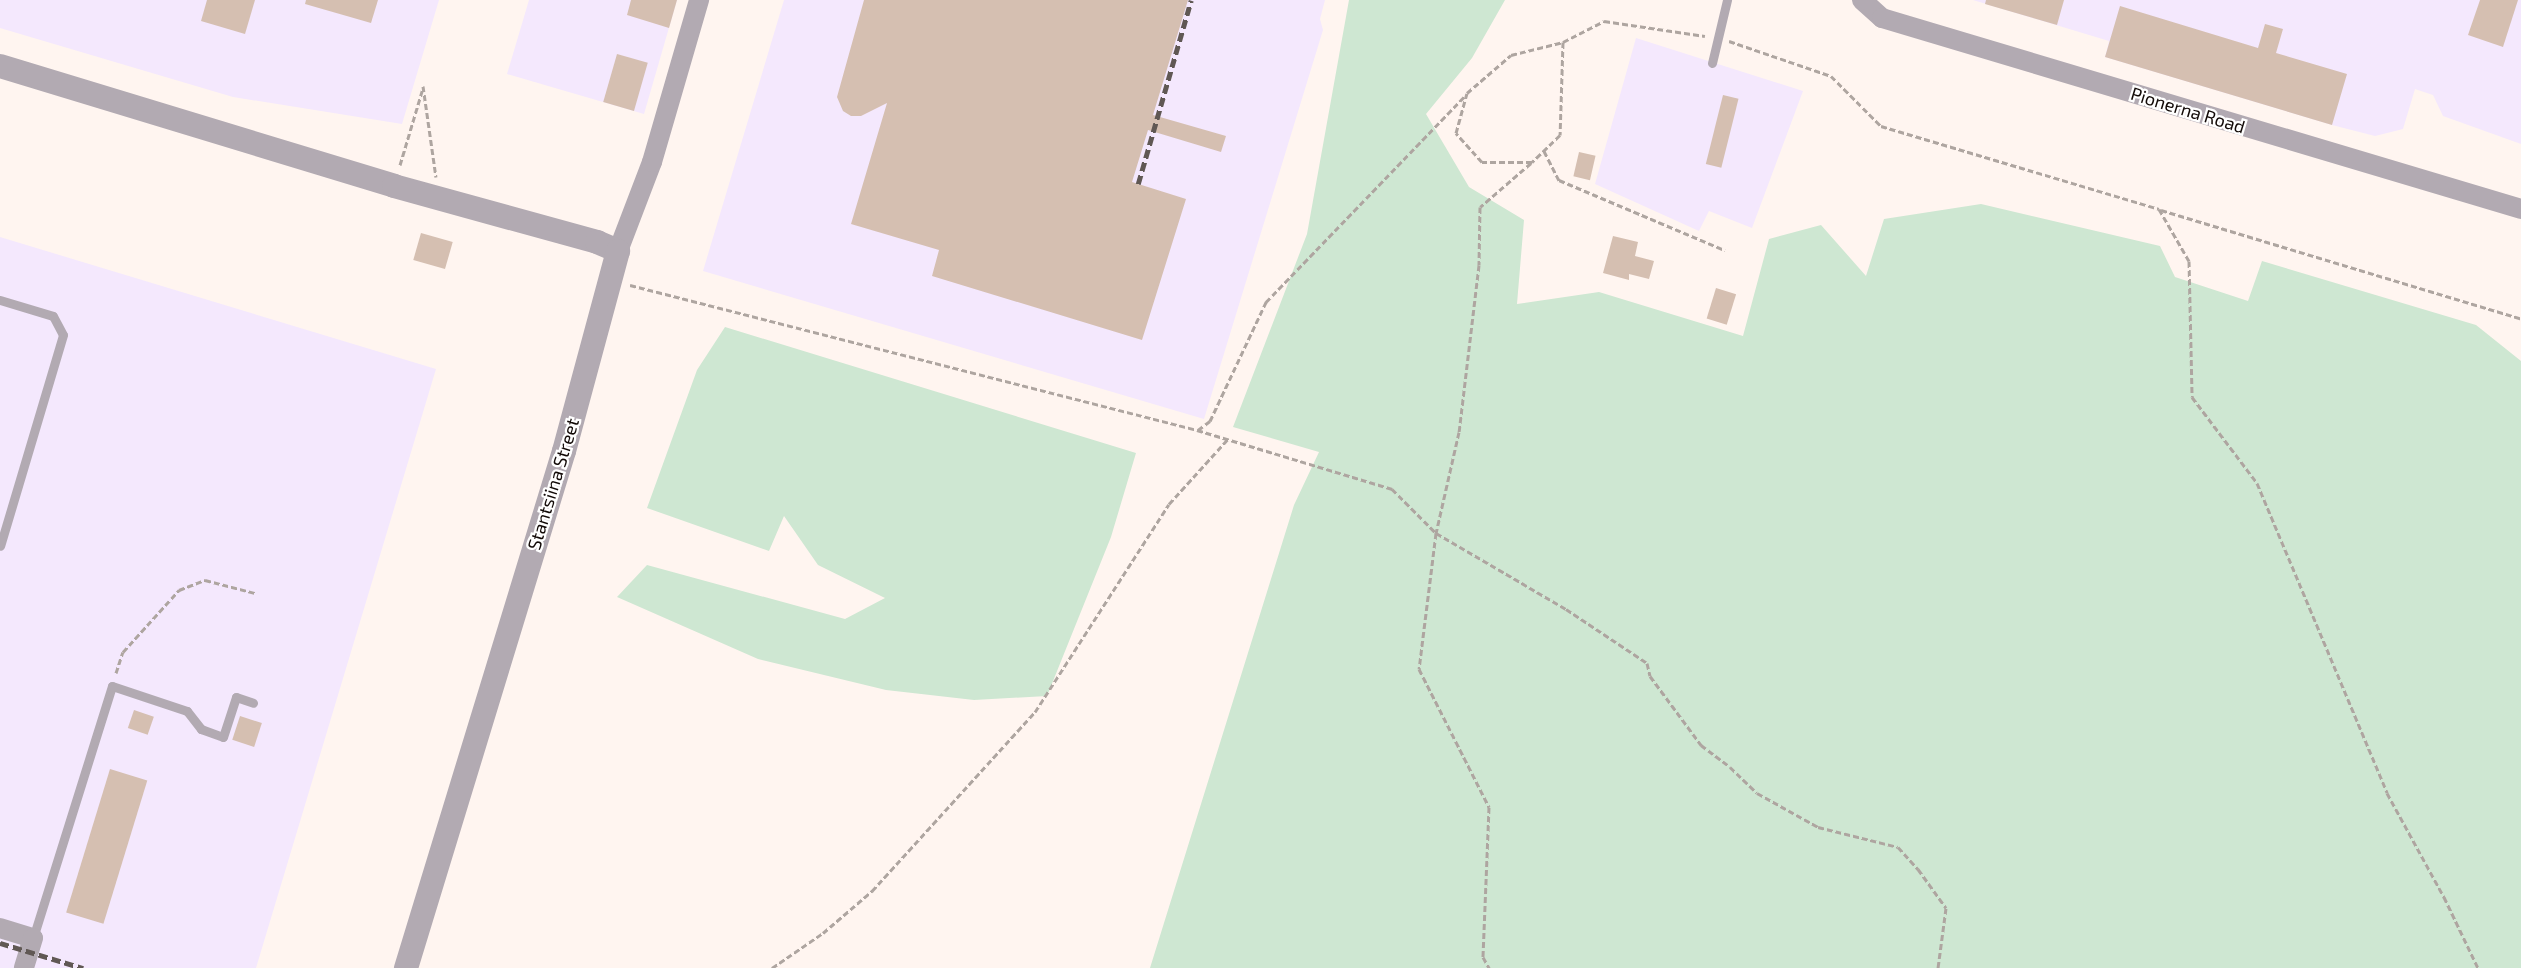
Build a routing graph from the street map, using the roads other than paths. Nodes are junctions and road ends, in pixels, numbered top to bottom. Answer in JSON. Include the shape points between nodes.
{"nodes":[{"id":1,"x":699,"y":0,"type":"edge"},
{"id":2,"x":1727,"y":0,"type":"edge"},
{"id":3,"x":1862,"y":0,"type":"edge"},
{"id":4,"x":1712,"y":63,"type":"dead end"},
{"id":5,"x":0,"y":66,"type":"edge"},
{"id":6,"x":2521,"y":210,"type":"edge"},
{"id":7,"x":618,"y":251,"type":"junction"},
{"id":8,"x":0,"y":300,"type":"edge"},
{"id":9,"x":0,"y":546,"type":"edge"},
{"id":10,"x":253,"y":703,"type":"dead end"},
{"id":11,"x":0,"y":928,"type":"edge"},
{"id":12,"x":33,"y":938,"type":"junction"},
{"id":13,"x":24,"y":968,"type":"edge"},
{"id":14,"x":406,"y":968,"type":"edge"}],
"edges":[{"from":1,"to":7,"type":"street","name":"Stantsiina Street","via":[[652,162]]},
{"from":2,"to":4,"type":"lane"},
{"from":3,"to":6,"type":"street","name":"Pionerna Road","via":[[1882,18]]},
{"from":5,"to":7,"type":"street"},
{"from":7,"to":14,"type":"street","name":"Stantsiina Street","via":[[564,451]]},
{"from":8,"to":9,"type":"lane","via":[[53,316],[63,335]]},
{"from":10,"to":12,"type":"lane","via":[[236,697],[222,737],[201,729],[187,711],[112,686]]},
{"from":11,"to":12,"type":"street"},
{"from":12,"to":13,"type":"street"}]}
